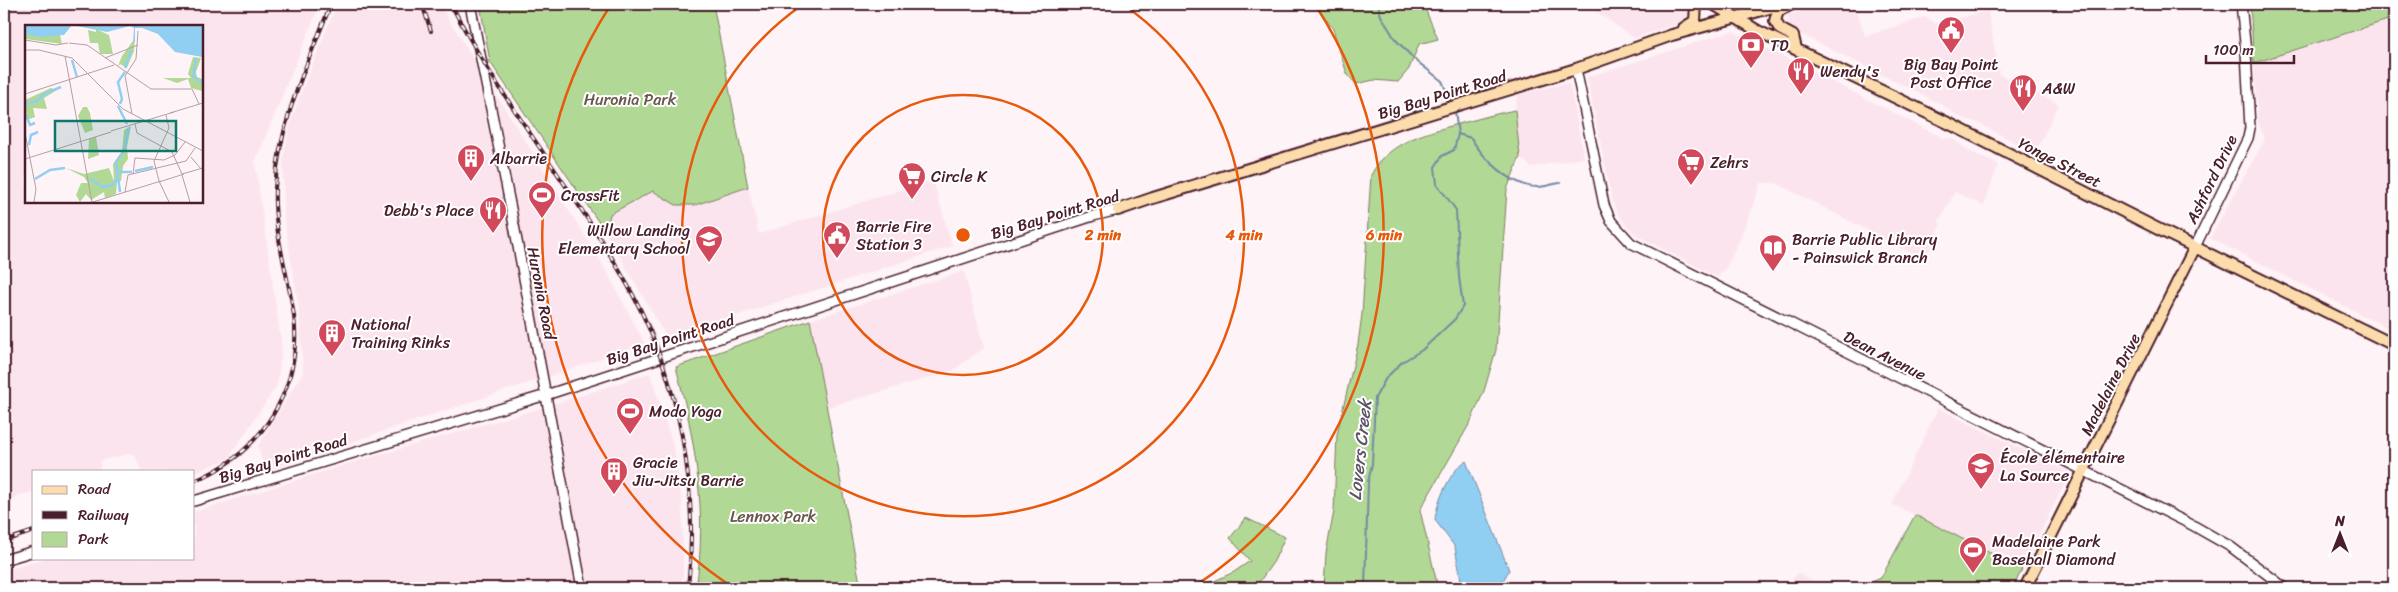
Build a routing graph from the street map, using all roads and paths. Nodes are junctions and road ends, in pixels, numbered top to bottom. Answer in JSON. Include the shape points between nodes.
{"nodes":[{"id":1,"x":470,"y":4,"type":"edge"},
{"id":2,"x":1696,"y":4,"type":"edge"},
{"id":3,"x":1713,"y":4,"type":"edge"},
{"id":4,"x":1784,"y":4,"type":"edge"},
{"id":5,"x":1792,"y":4,"type":"edge"},
{"id":6,"x":2241,"y":4,"type":"edge"},
{"id":7,"x":1736,"y":17,"type":"junction"},
{"id":8,"x":1672,"y":35,"type":"junction"},
{"id":9,"x":1796,"y":49,"type":"junction"},
{"id":10,"x":1576,"y":69,"type":"junction"},
{"id":11,"x":1118,"y":210,"type":"joint"},
{"id":12,"x":2195,"y":247,"type":"junction"},
{"id":13,"x":2394,"y":346,"type":"edge"},
{"id":14,"x":546,"y":395,"type":"junction"},
{"id":15,"x":2084,"y":470,"type":"junction"},
{"id":16,"x":195,"y":501,"type":"edge"},
{"id":17,"x":32,"y":552,"type":"edge"},
{"id":18,"x":4,"y":560,"type":"edge"},
{"id":19,"x":582,"y":588,"type":"edge"},
{"id":20,"x":2024,"y":588,"type":"edge"},
{"id":21,"x":2285,"y":588,"type":"edge"}],
"edges":[{"from":1,"to":14,"type":"street","name":"Huronia Road"},
{"from":2,"to":8,"type":"main road","via":[[1696,21]]},
{"from":3,"to":7,"type":"main road","name":"Yonge Street"},
{"from":4,"to":7,"type":"main road","name":"Big Bay Point Road"},
{"from":5,"to":9,"type":"main road","via":[[1778,10],[1775,21],[1780,29],[1793,36]]},
{"from":6,"to":12,"type":"street","name":"Ashford Drive","via":[[2249,133]]},
{"from":7,"to":8,"type":"main road","name":"Big Bay Point Road"},
{"from":7,"to":9,"type":"main road","name":"Yonge Street"},
{"from":8,"to":10,"type":"main road","name":"Big Bay Point Road"},
{"from":9,"to":12,"type":"main road","name":"Yonge Street"},
{"from":10,"to":11,"type":"main road","name":"Big Bay Point Road"},
{"from":10,"to":15,"type":"street","name":"Dean Avenue","via":[[1602,198],[1611,220],[1631,242]]},
{"from":11,"to":14,"type":"street","name":"Big Bay Point Road"},
{"from":12,"to":13,"type":"main road","name":"Yonge Street"},
{"from":12,"to":15,"type":"main road","name":"Madelaine Drive"},
{"from":14,"to":16,"type":"street","name":"Big Bay Point Road"},
{"from":14,"to":19,"type":"street","name":"Huronia Road"},
{"from":15,"to":20,"type":"main road","name":"Madelaine Drive"},
{"from":15,"to":21,"type":"street","name":"Dean Avenue","via":[[2219,539]]},
{"from":17,"to":18,"type":"street"}]}
